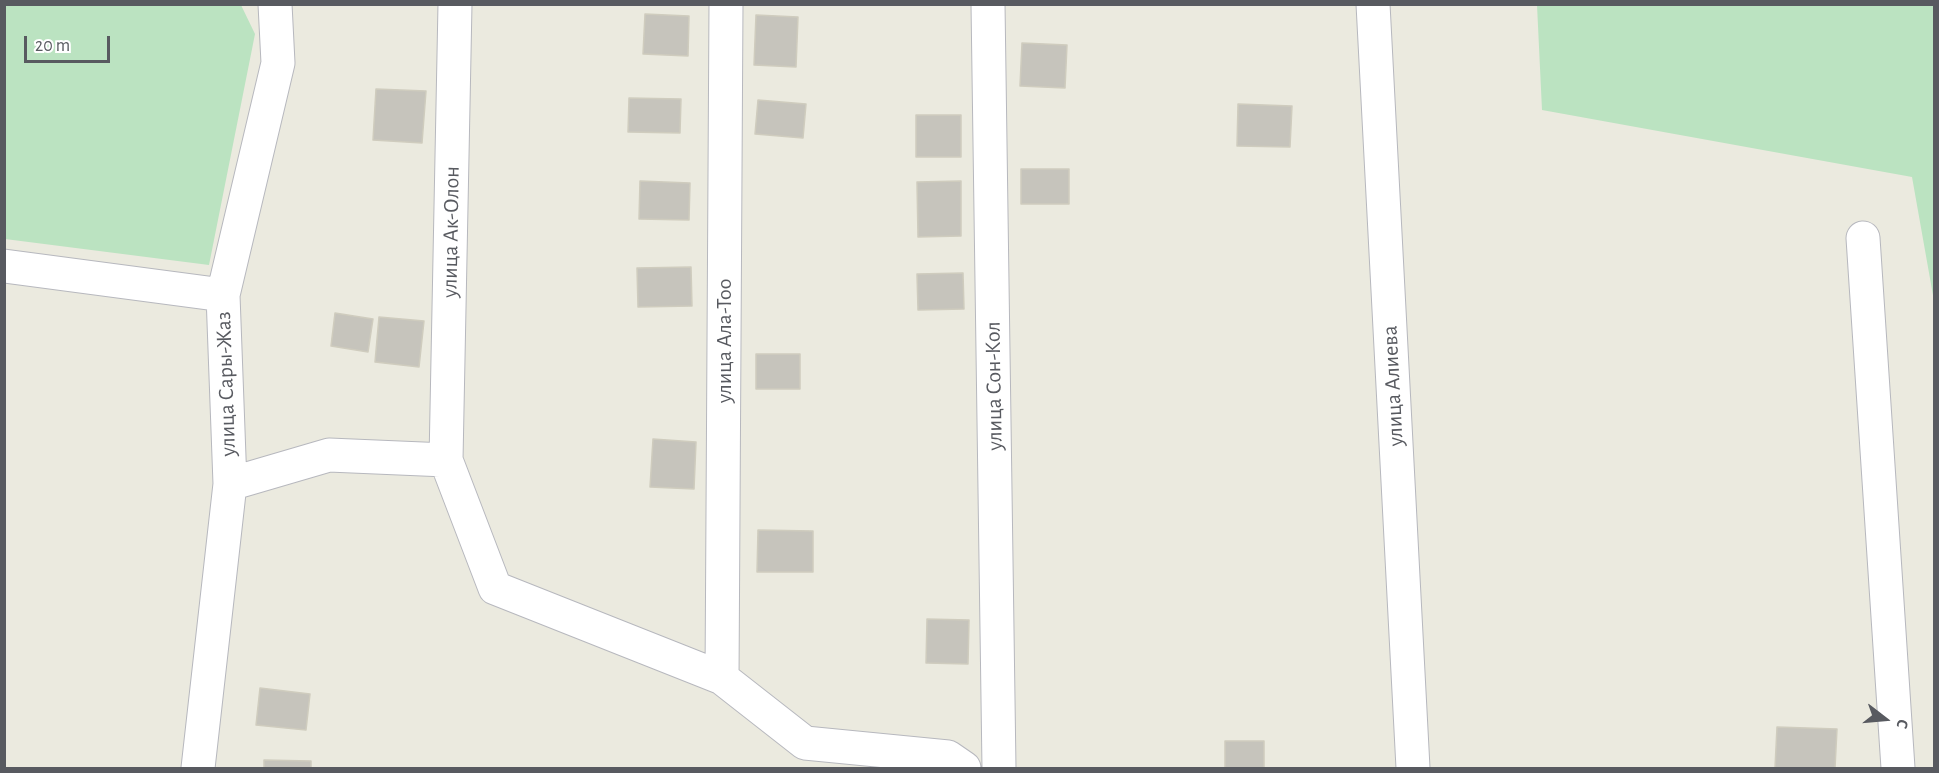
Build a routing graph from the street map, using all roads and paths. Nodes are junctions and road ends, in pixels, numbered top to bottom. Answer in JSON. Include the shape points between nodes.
{"nodes":[{"id":1,"x":275,"y":4,"type":"edge"},
{"id":2,"x":455,"y":4,"type":"edge"},
{"id":3,"x":726,"y":4,"type":"edge"},
{"id":4,"x":988,"y":4,"type":"edge"},
{"id":5,"x":1373,"y":4,"type":"edge"},
{"id":6,"x":1863,"y":238,"type":"dead end"},
{"id":7,"x":4,"y":266,"type":"edge"},
{"id":8,"x":223,"y":295,"type":"junction"},
{"id":9,"x":446,"y":460,"type":"junction"},
{"id":10,"x":230,"y":484,"type":"junction"},
{"id":11,"x":722,"y":678,"type":"junction"},
{"id":12,"x":198,"y":768,"type":"edge"},
{"id":13,"x":964,"y":768,"type":"edge"},
{"id":14,"x":999,"y":768,"type":"edge"},
{"id":15,"x":1413,"y":768,"type":"edge"},
{"id":16,"x":1898,"y":768,"type":"edge"}],
"edges":[{"from":1,"to":8,"type":"street","name":"улица Сары-Жаз","via":[[278,63]]},
{"from":2,"to":9,"type":"street","name":"улица Ак-Олон"},
{"from":3,"to":11,"type":"street","name":"улица Ала-Тоо"},
{"from":4,"to":14,"type":"street","name":"улица Сон-Кол"},
{"from":5,"to":15,"type":"street","name":"улица Алиева"},
{"from":6,"to":16,"type":"street"},
{"from":7,"to":8,"type":"street"},
{"from":8,"to":10,"type":"street","name":"улица Сары-Жаз"},
{"from":9,"to":10,"type":"street","via":[[329,455]]},
{"from":9,"to":11,"type":"street","via":[[495,588]]},
{"from":10,"to":12,"type":"street","name":"улица Сары-Жаз"},
{"from":11,"to":13,"type":"street","via":[[806,743],[948,757]]}]}
